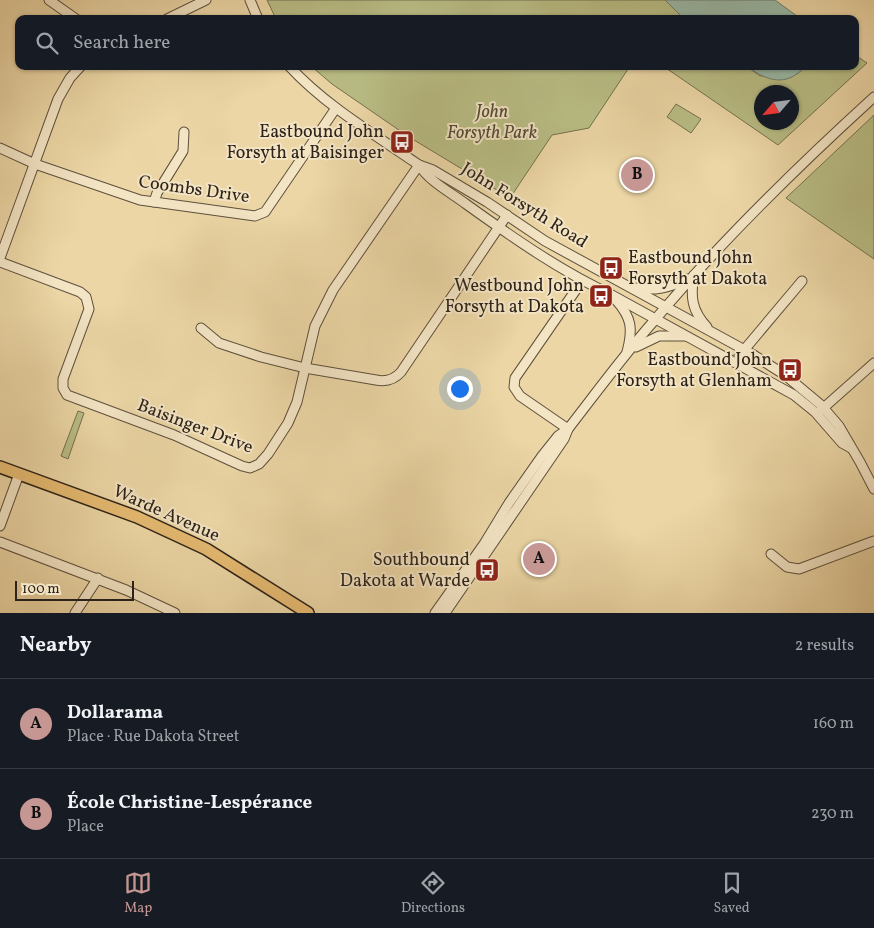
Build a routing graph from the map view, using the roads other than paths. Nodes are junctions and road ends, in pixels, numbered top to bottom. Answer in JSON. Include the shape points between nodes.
{"nodes":[{"id":1,"x":49,"y":0,"type":"edge"},
{"id":2,"x":206,"y":0,"type":"edge"},
{"id":3,"x":250,"y":0,"type":"edge"},
{"id":4,"x":70,"y":15,"type":"edge"},
{"id":5,"x":175,"y":15,"type":"edge"},
{"id":6,"x":256,"y":15,"type":"edge"},
{"id":7,"x":77,"y":70,"type":"edge"},
{"id":8,"x":293,"y":70,"type":"edge"},
{"id":9,"x":874,"y":97,"type":"edge"},
{"id":10,"x":336,"y":108,"type":"junction"},
{"id":11,"x":184,"y":132,"type":"dead end"},
{"id":12,"x":0,"y":148,"type":"edge"},
{"id":13,"x":34,"y":164,"type":"junction"},
{"id":14,"x":419,"y":165,"type":"junction"},
{"id":15,"x":154,"y":202,"type":"junction"},
{"id":16,"x":507,"y":215,"type":"junction"},
{"id":17,"x":499,"y":228,"type":"junction"},
{"id":18,"x":0,"y":258,"type":"edge"},
{"id":19,"x":0,"y":262,"type":"edge"},
{"id":20,"x":694,"y":275,"type":"junction"},
{"id":21,"x":582,"y":281,"type":"junction"},
{"id":22,"x":802,"y":281,"type":"dead end"},
{"id":23,"x":628,"y":286,"type":"junction"},
{"id":24,"x":610,"y":294,"type":"junction"},
{"id":25,"x":666,"y":306,"type":"junction"},
{"id":26,"x":656,"y":318,"type":"junction"},
{"id":27,"x":200,"y":328,"type":"dead end"},
{"id":28,"x":712,"y":332,"type":"junction"},
{"id":29,"x":689,"y":337,"type":"junction"},
{"id":30,"x":742,"y":353,"type":"junction"},
{"id":31,"x":626,"y":355,"type":"junction"},
{"id":32,"x":874,"y":363,"type":"edge"},
{"id":33,"x":305,"y":368,"type":"junction"},
{"id":34,"x":821,"y":411,"type":"junction"},
{"id":35,"x":568,"y":429,"type":"junction"},
{"id":36,"x":0,"y":467,"type":"edge"},
{"id":37,"x":19,"y":474,"type":"junction"},
{"id":38,"x":874,"y":489,"type":"edge"},
{"id":39,"x":0,"y":526,"type":"edge"},
{"id":40,"x":874,"y":541,"type":"edge"},
{"id":41,"x":0,"y":542,"type":"edge"},
{"id":42,"x":771,"y":554,"type":"dead end"},
{"id":43,"x":98,"y":578,"type":"junction"},
{"id":44,"x":75,"y":613,"type":"edge"},
{"id":45,"x":175,"y":613,"type":"edge"},
{"id":46,"x":308,"y":613,"type":"edge"},
{"id":47,"x":435,"y":613,"type":"edge"},
{"id":48,"x":445,"y":613,"type":"edge"}],
"edges":[{"from":1,"to":4,"type":"street"},
{"from":2,"to":5,"type":"street"},
{"from":3,"to":6,"type":"street"},
{"from":7,"to":13,"type":"street","via":[[61,93]]},
{"from":8,"to":10,"type":"street","name":"John Forsyth Road"},
{"from":9,"to":20,"type":"street","via":[[778,187]]},
{"from":10,"to":14,"type":"street","name":"John Forsyth Road"},
{"from":10,"to":15,"type":"street","name":"Coombs Drive","via":[[260,215]]},
{"from":11,"to":15,"type":"street","via":[[183,151]]},
{"from":12,"to":13,"type":"street","name":"Coombs Drive"},
{"from":13,"to":15,"type":"street","name":"Coombs Drive","via":[[126,196]]},
{"from":13,"to":18,"type":"street"},
{"from":14,"to":16,"type":"street","name":"John Forsyth Road","via":[[433,170]]},
{"from":14,"to":17,"type":"street","name":"John Forsyth Road","via":[[429,177]]},
{"from":14,"to":33,"type":"street","name":"Baisinger Drive","via":[[333,290],[315,326]]},
{"from":16,"to":17,"type":"street"},
{"from":16,"to":23,"type":"street","name":"John Forsyth Road","via":[[545,241]]},
{"from":17,"to":21,"type":"street","name":"John Forsyth Road"},
{"from":17,"to":33,"type":"street","via":[[396,377],[380,381]]},
{"from":19,"to":33,"type":"street","name":"Baisinger Drive","via":[[86,297],[89,309],[63,379],[67,395],[174,435],[247,468],[263,461],[282,434],[297,402]]},
{"from":20,"to":23,"type":"street","via":[[661,289]]},
{"from":20,"to":25,"type":"street"},
{"from":20,"to":28,"type":"street","via":[[692,306]]},
{"from":21,"to":24,"type":"street","name":"John Forsyth Road"},
{"from":21,"to":35,"type":"street","via":[[515,378],[514,387],[520,396]]},
{"from":22,"to":30,"type":"street"},
{"from":23,"to":25,"type":"street","name":"John Forsyth Road"},
{"from":24,"to":26,"type":"street","name":"John Forsyth Road"},
{"from":24,"to":31,"type":"street","via":[[629,318]]},
{"from":25,"to":26,"type":"street"},
{"from":25,"to":28,"type":"street","name":"John Forsyth Road"},
{"from":26,"to":29,"type":"street","name":"John Forsyth Road"},
{"from":26,"to":31,"type":"street"},
{"from":27,"to":33,"type":"street","via":[[219,343]]},
{"from":28,"to":30,"type":"street","name":"John Forsyth Road"},
{"from":29,"to":31,"type":"street","via":[[659,336],[645,341]]},
{"from":29,"to":34,"type":"street","name":"John Forsyth Road"},
{"from":30,"to":34,"type":"street","name":"John Forsyth Road","via":[[785,375],[808,392]]},
{"from":31,"to":35,"type":"street"},
{"from":32,"to":34,"type":"street"},
{"from":34,"to":38,"type":"street","name":"John Forsyth Road","via":[[843,432]]},
{"from":35,"to":47,"type":"street","via":[[542,456]]},
{"from":35,"to":48,"type":"street"},
{"from":36,"to":37,"type":"main road","name":"Warde Avenue"},
{"from":37,"to":39,"type":"street"},
{"from":37,"to":46,"type":"main road","name":"Warde Avenue","via":[[137,517],[206,549]]},
{"from":40,"to":42,"type":"street","via":[[798,569],[787,567]]},
{"from":41,"to":43,"type":"street"},
{"from":43,"to":44,"type":"street"},
{"from":43,"to":45,"type":"street"}]}
